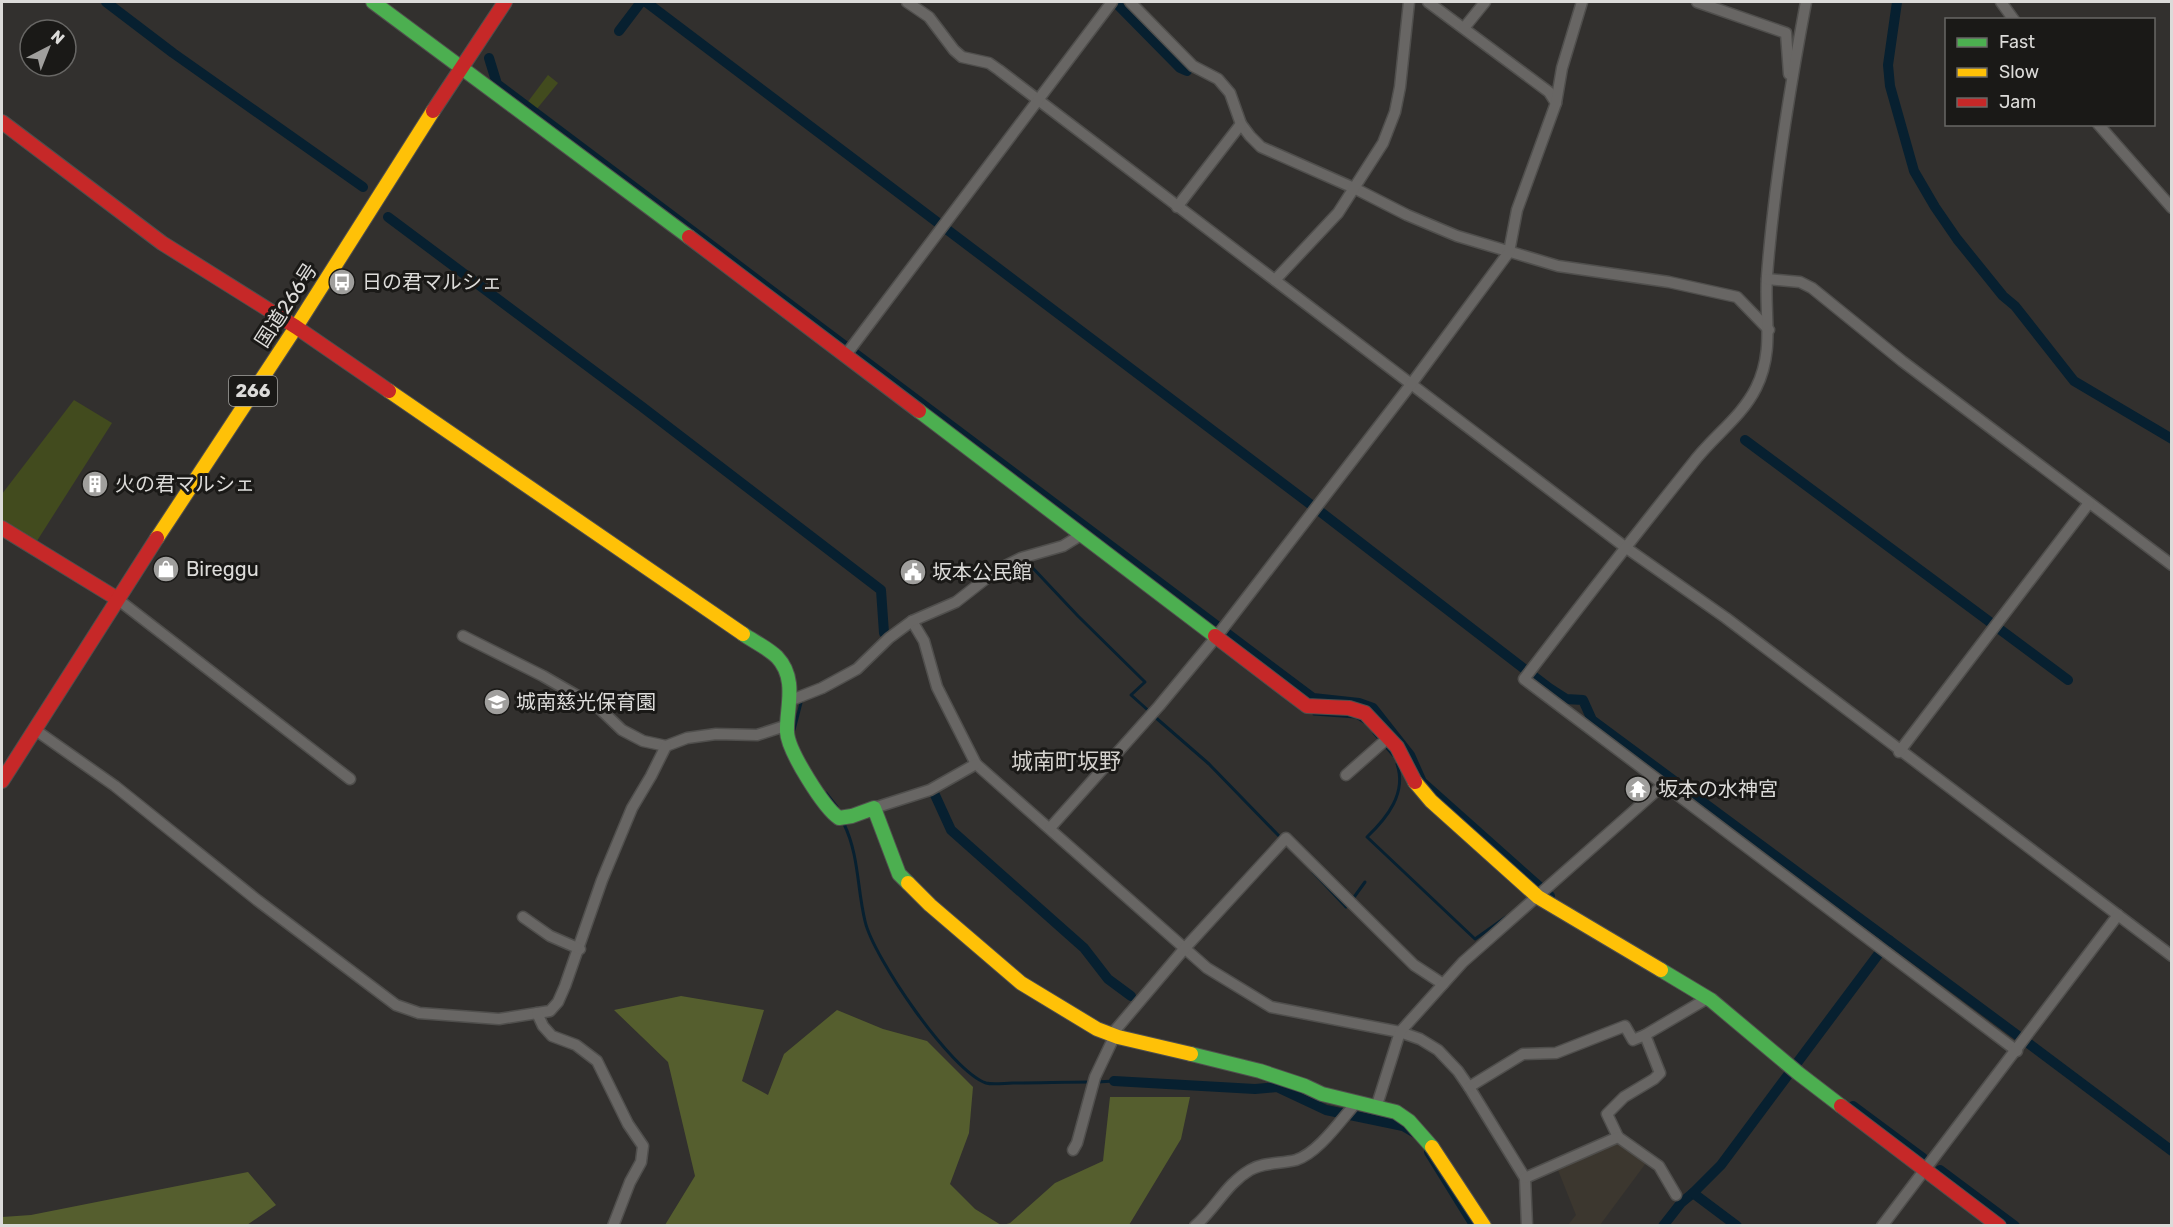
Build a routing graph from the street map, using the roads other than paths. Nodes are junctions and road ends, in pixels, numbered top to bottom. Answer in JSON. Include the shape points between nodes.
{"nodes":[{"id":1,"x":374,"y":2,"type":"edge"},
{"id":2,"x":505,"y":2,"type":"edge"},
{"id":3,"x":907,"y":2,"type":"edge"},
{"id":4,"x":1112,"y":2,"type":"edge"},
{"id":5,"x":1130,"y":2,"type":"edge"},
{"id":6,"x":1409,"y":2,"type":"edge"},
{"id":7,"x":1428,"y":2,"type":"edge"},
{"id":8,"x":1485,"y":2,"type":"edge"},
{"id":9,"x":1581,"y":2,"type":"edge"},
{"id":10,"x":1697,"y":2,"type":"edge"},
{"id":11,"x":1806,"y":2,"type":"edge"},
{"id":12,"x":2001,"y":2,"type":"edge"},
{"id":13,"x":2013,"y":18,"type":"edge"},
{"id":14,"x":1464,"y":28,"type":"junction"},
{"id":15,"x":460,"y":68,"type":"junction"},
{"id":16,"x":1790,"y":89,"type":"junction"},
{"id":17,"x":1037,"y":99,"type":"junction"},
{"id":18,"x":1556,"y":103,"type":"junction"},
{"id":19,"x":2,"y":122,"type":"edge"},
{"id":20,"x":1241,"y":124,"type":"junction"},
{"id":21,"x":2100,"y":126,"type":"edge"},
{"id":22,"x":1354,"y":188,"type":"junction"},
{"id":23,"x":1177,"y":207,"type":"junction"},
{"id":24,"x":2172,"y":208,"type":"edge"},
{"id":25,"x":1509,"y":252,"type":"junction"},
{"id":26,"x":1767,"y":279,"type":"junction"},
{"id":27,"x":1275,"y":280,"type":"junction"},
{"id":28,"x":296,"y":327,"type":"junction"},
{"id":29,"x":1769,"y":330,"type":"junction"},
{"id":30,"x":845,"y":356,"type":"junction"},
{"id":31,"x":1412,"y":383,"type":"junction"},
{"id":32,"x":2089,"y":503,"type":"junction"},
{"id":33,"x":2,"y":528,"type":"edge"},
{"id":34,"x":1081,"y":535,"type":"junction"},
{"id":35,"x":1625,"y":547,"type":"junction"},
{"id":36,"x":2172,"y":565,"type":"edge"},
{"id":37,"x":116,"y":598,"type":"junction"},
{"id":38,"x":912,"y":621,"type":"junction"},
{"id":39,"x":463,"y":636,"type":"dead end"},
{"id":40,"x":1217,"y":636,"type":"junction"},
{"id":41,"x":789,"y":701,"type":"junction"},
{"id":42,"x":788,"y":725,"type":"junction"},
{"id":43,"x":34,"y":729,"type":"junction"},
{"id":44,"x":1389,"y":737,"type":"junction"},
{"id":45,"x":666,"y":746,"type":"junction"},
{"id":46,"x":1899,"y":752,"type":"junction"},
{"id":47,"x":976,"y":764,"type":"junction"},
{"id":48,"x":1346,"y":775,"type":"dead end"},
{"id":49,"x":350,"y":778,"type":"dead end"},
{"id":50,"x":2,"y":781,"type":"edge"},
{"id":51,"x":1663,"y":785,"type":"junction"},
{"id":52,"x":874,"y":808,"type":"junction"},
{"id":53,"x":1050,"y":828,"type":"junction"},
{"id":54,"x":1538,"y":897,"type":"junction"},
{"id":55,"x":2118,"y":915,"type":"junction"},
{"id":56,"x":523,"y":917,"type":"dead end"},
{"id":57,"x":1185,"y":948,"type":"junction"},
{"id":58,"x":580,"y":949,"type":"junction"},
{"id":59,"x":2172,"y":956,"type":"edge"},
{"id":60,"x":1443,"y":984,"type":"junction"},
{"id":61,"x":1708,"y":998,"type":"junction"},
{"id":62,"x":537,"y":1013,"type":"junction"},
{"id":63,"x":1400,"y":1032,"type":"junction"},
{"id":64,"x":1113,"y":1035,"type":"junction"},
{"id":65,"x":1645,"y":1035,"type":"junction"},
{"id":66,"x":2017,"y":1051,"type":"junction"},
{"id":67,"x":1469,"y":1087,"type":"junction"},
{"id":68,"x":1356,"y":1103,"type":"junction"},
{"id":69,"x":1376,"y":1108,"type":"junction"},
{"id":70,"x":1618,"y":1137,"type":"junction"},
{"id":71,"x":1073,"y":1150,"type":"dead end"},
{"id":72,"x":1924,"y":1170,"type":"junction"},
{"id":73,"x":1525,"y":1178,"type":"junction"},
{"id":74,"x":1676,"y":1195,"type":"dead end"},
{"id":75,"x":613,"y":1226,"type":"edge"},
{"id":76,"x":1195,"y":1226,"type":"edge"},
{"id":77,"x":1484,"y":1226,"type":"edge"},
{"id":78,"x":1527,"y":1226,"type":"edge"},
{"id":79,"x":1882,"y":1226,"type":"edge"},
{"id":80,"x":1999,"y":1226,"type":"edge"}],
"edges":[{"from":1,"to":15,"type":"main road"},
{"from":2,"to":15,"type":"main road","name":"国道266号","number":"266"},
{"from":3,"to":17,"type":"street","via":[[929,17],[962,57],[988,63]]},
{"from":4,"to":17,"type":"street"},
{"from":5,"to":20,"type":"street","via":[[1192,66],[1218,79],[1230,93]]},
{"from":6,"to":22,"type":"street","via":[[1395,112],[1383,143]]},
{"from":7,"to":14,"type":"street"},
{"from":8,"to":14,"type":"street"},
{"from":9,"to":18,"type":"street"},
{"from":10,"to":16,"type":"street","via":[[1786,33]]},
{"from":11,"to":16,"type":"street"},
{"from":12,"to":13,"type":"street"},
{"from":14,"to":18,"type":"street","via":[[1549,92]]},
{"from":15,"to":28,"type":"main road","name":"国道266号","number":"266"},
{"from":15,"to":30,"type":"main road"},
{"from":16,"to":26,"type":"street"},
{"from":17,"to":23,"type":"street"},
{"from":17,"to":30,"type":"street"},
{"from":18,"to":25,"type":"street","via":[[1517,210]]},
{"from":19,"to":28,"type":"main road","via":[[162,243]]},
{"from":20,"to":22,"type":"street","via":[[1261,147]]},
{"from":20,"to":23,"type":"street"},
{"from":21,"to":24,"type":"street"},
{"from":22,"to":25,"type":"street","via":[[1452,234]]},
{"from":22,"to":27,"type":"street","via":[[1338,213]]},
{"from":23,"to":27,"type":"street"},
{"from":25,"to":29,"type":"street","via":[[1557,266],[1669,282],[1737,297]]},
{"from":25,"to":31,"type":"street"},
{"from":26,"to":29,"type":"street"},
{"from":26,"to":32,"type":"street","via":[[1800,282],[1812,288]]},
{"from":27,"to":31,"type":"street"},
{"from":28,"to":37,"type":"main road","name":"国道266号","number":"266"},
{"from":28,"to":41,"type":"main road","via":[[777,657],[787,674]]},
{"from":29,"to":35,"type":"street","via":[[1766,361],[1756,388],[1733,421],[1694,460]]},
{"from":30,"to":34,"type":"main road"},
{"from":31,"to":35,"type":"street"},
{"from":31,"to":40,"type":"street"},
{"from":32,"to":36,"type":"street"},
{"from":32,"to":46,"type":"street"},
{"from":33,"to":37,"type":"main road"},
{"from":34,"to":38,"type":"street","via":[[1063,546],[1020,558],[997,570],[956,602]]},
{"from":34,"to":40,"type":"main road"},
{"from":35,"to":46,"type":"street","via":[[1726,618]]},
{"from":35,"to":51,"type":"street","via":[[1524,679]]},
{"from":37,"to":43,"type":"main road","name":"国道266号","number":"266"},
{"from":37,"to":49,"type":"street"},
{"from":38,"to":41,"type":"street","via":[[857,669]]},
{"from":38,"to":47,"type":"street","via":[[924,641],[937,687]]},
{"from":39,"to":45,"type":"street","via":[[572,692],[600,709],[622,730],[643,741]]},
{"from":40,"to":44,"type":"main road","via":[[1306,706],[1349,708],[1365,713]]},
{"from":40,"to":53,"type":"street"},
{"from":41,"to":42,"type":"main road"},
{"from":42,"to":45,"type":"street","via":[[757,735],[716,734]]},
{"from":42,"to":52,"type":"main road","via":[[787,736],[809,782],[832,815],[844,818]]},
{"from":43,"to":50,"type":"main road","name":"国道266号","number":"266"},
{"from":43,"to":62,"type":"street","via":[[115,786],[396,1005],[419,1013],[499,1019]]},
{"from":44,"to":48,"type":"street"},
{"from":44,"to":54,"type":"main road","via":[[1411,777],[1431,801]]},
{"from":45,"to":58,"type":"street","via":[[632,808]]},
{"from":46,"to":55,"type":"street"},
{"from":47,"to":52,"type":"street","via":[[930,790]]},
{"from":47,"to":53,"type":"street"},
{"from":51,"to":54,"type":"street"},
{"from":51,"to":66,"type":"street"},
{"from":52,"to":64,"type":"main road","via":[[899,874],[930,905],[1021,983]]},
{"from":53,"to":57,"type":"street"},
{"from":54,"to":60,"type":"street"},
{"from":54,"to":61,"type":"main road"},
{"from":55,"to":59,"type":"street"},
{"from":55,"to":66,"type":"street"},
{"from":56,"to":58,"type":"street","via":[[550,936]]},
{"from":57,"to":60,"type":"street","via":[[1286,838],[1414,965]]},
{"from":57,"to":63,"type":"street","via":[[1207,968],[1271,1007]]},
{"from":57,"to":64,"type":"street"},
{"from":58,"to":62,"type":"street","via":[[558,1002],[550,1011]]},
{"from":60,"to":63,"type":"street"},
{"from":61,"to":65,"type":"street"},
{"from":61,"to":72,"type":"main road"},
{"from":62,"to":75,"type":"street","via":[[552,1036],[576,1045],[597,1060],[643,1146]]},
{"from":63,"to":67,"type":"street","via":[[1438,1050]]},
{"from":63,"to":69,"type":"street"},
{"from":64,"to":68,"type":"main road","via":[[1260,1071]]},
{"from":64,"to":71,"type":"street","via":[[1095,1077]]},
{"from":65,"to":67,"type":"street","via":[[1632,1040],[1625,1026],[1556,1053],[1523,1054]]},
{"from":65,"to":70,"type":"street","via":[[1660,1073],[1623,1097],[1607,1114]]},
{"from":66,"to":72,"type":"street"},
{"from":67,"to":73,"type":"street"},
{"from":68,"to":69,"type":"main road"},
{"from":68,"to":76,"type":"street","via":[[1311,1153],[1296,1160],[1253,1168],[1232,1182]]},
{"from":69,"to":77,"type":"main road","via":[[1403,1116],[1425,1136]]},
{"from":70,"to":73,"type":"street"},
{"from":70,"to":74,"type":"street","via":[[1659,1166]]},
{"from":72,"to":79,"type":"street"},
{"from":72,"to":80,"type":"main road"},
{"from":73,"to":78,"type":"street"}]}
